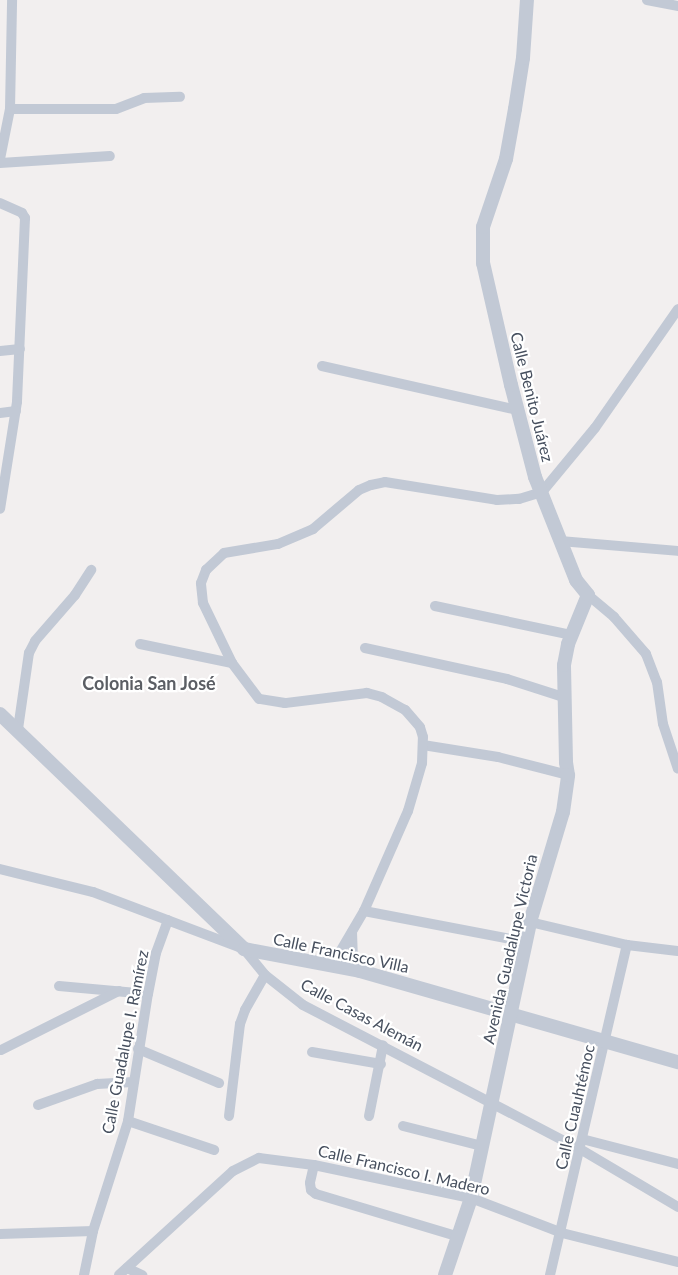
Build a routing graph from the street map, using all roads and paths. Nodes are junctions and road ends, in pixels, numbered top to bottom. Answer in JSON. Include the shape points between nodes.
{"nodes":[{"id":1,"x":12,"y":0,"type":"edge"},
{"id":2,"x":526,"y":0,"type":"edge"},
{"id":3,"x":647,"y":0,"type":"edge"},
{"id":4,"x":678,"y":6,"type":"edge"},
{"id":5,"x":180,"y":97,"type":"dead end"},
{"id":6,"x":10,"y":109,"type":"junction"},
{"id":7,"x":110,"y":156,"type":"dead end"},
{"id":8,"x":0,"y":161,"type":"edge"},
{"id":9,"x":0,"y":203,"type":"edge"},
{"id":10,"x":678,"y":309,"type":"edge"},
{"id":11,"x":20,"y":349,"type":"junction"},
{"id":12,"x":0,"y":351,"type":"edge"},
{"id":13,"x":322,"y":366,"type":"dead end"},
{"id":14,"x":517,"y":410,"type":"junction"},
{"id":15,"x":16,"y":411,"type":"junction"},
{"id":16,"x":0,"y":413,"type":"edge"},
{"id":17,"x":542,"y":492,"type":"junction"},
{"id":18,"x":0,"y":505,"type":"edge"},
{"id":19,"x":560,"y":541,"type":"junction"},
{"id":20,"x":678,"y":551,"type":"edge"},
{"id":21,"x":92,"y":570,"type":"dead end"},
{"id":22,"x":588,"y":595,"type":"junction"},
{"id":23,"x":435,"y":606,"type":"dead end"},
{"id":24,"x":572,"y":635,"type":"junction"},
{"id":25,"x":140,"y":644,"type":"dead end"},
{"id":26,"x":365,"y":648,"type":"dead end"},
{"id":27,"x":232,"y":663,"type":"junction"},
{"id":28,"x":563,"y":697,"type":"junction"},
{"id":29,"x":0,"y":714,"type":"edge"},
{"id":30,"x":18,"y":729,"type":"junction"},
{"id":31,"x":673,"y":743,"type":"edge"},
{"id":32,"x":423,"y":746,"type":"junction"},
{"id":33,"x":678,"y":769,"type":"edge"},
{"id":34,"x":568,"y":775,"type":"junction"},
{"id":35,"x":0,"y":869,"type":"edge"},
{"id":36,"x":364,"y":911,"type":"junction"},
{"id":37,"x":168,"y":920,"type":"junction"},
{"id":38,"x":530,"y":922,"type":"junction"},
{"id":39,"x":352,"y":931,"type":"junction"},
{"id":40,"x":526,"y":942,"type":"junction"},
{"id":41,"x":627,"y":945,"type":"junction"},
{"id":42,"x":244,"y":949,"type":"junction"},
{"id":43,"x":678,"y":951,"type":"edge"},
{"id":44,"x":329,"y":964,"type":"junction"},
{"id":45,"x":360,"y":971,"type":"junction"},
{"id":46,"x":265,"y":975,"type":"junction"},
{"id":47,"x":60,"y":986,"type":"dead end"},
{"id":48,"x":119,"y":991,"type":"junction"},
{"id":49,"x":148,"y":994,"type":"junction"},
{"id":50,"x":512,"y":1015,"type":"junction"},
{"id":51,"x":606,"y":1041,"type":"junction"},
{"id":52,"x":383,"y":1045,"type":"junction"},
{"id":53,"x":138,"y":1049,"type":"junction"},
{"id":54,"x":1,"y":1050,"type":"edge"},
{"id":55,"x":312,"y":1052,"type":"dead end"},
{"id":56,"x":678,"y":1062,"type":"edge"},
{"id":57,"x":381,"y":1064,"type":"junction"},
{"id":58,"x":133,"y":1082,"type":"junction"},
{"id":59,"x":219,"y":1083,"type":"dead end"},
{"id":60,"x":492,"y":1102,"type":"junction"},
{"id":61,"x":38,"y":1105,"type":"dead end"},
{"id":62,"x":229,"y":1116,"type":"dead end"},
{"id":63,"x":369,"y":1116,"type":"dead end"},
{"id":64,"x":128,"y":1120,"type":"junction"},
{"id":65,"x":403,"y":1126,"type":"dead end"},
{"id":66,"x":581,"y":1144,"type":"junction"},
{"id":67,"x":482,"y":1146,"type":"junction"},
{"id":68,"x":214,"y":1150,"type":"dead end"},
{"id":69,"x":678,"y":1164,"type":"edge"},
{"id":70,"x":314,"y":1165,"type":"junction"},
{"id":71,"x":471,"y":1198,"type":"junction"},
{"id":72,"x":678,"y":1207,"type":"edge"},
{"id":73,"x":93,"y":1231,"type":"junction"},
{"id":74,"x":562,"y":1233,"type":"junction"},
{"id":75,"x":0,"y":1234,"type":"edge"},
{"id":76,"x":459,"y":1237,"type":"junction"},
{"id":77,"x":678,"y":1262,"type":"edge"},
{"id":78,"x":123,"y":1272,"type":"edge"},
{"id":79,"x":84,"y":1275,"type":"edge"},
{"id":80,"x":142,"y":1275,"type":"edge"},
{"id":81,"x":445,"y":1275,"type":"edge"},
{"id":82,"x":550,"y":1275,"type":"edge"}],
"edges":[{"from":1,"to":6,"type":"street"},
{"from":2,"to":14,"type":"street","name":"Calle Benito Juárez","via":[[514,119],[506,159],[481,237],[483,263]]},
{"from":3,"to":4,"type":"street"},
{"from":5,"to":6,"type":"street","via":[[144,98],[116,109]]},
{"from":6,"to":8,"type":"street"},
{"from":7,"to":8,"type":"street"},
{"from":9,"to":11,"type":"street","via":[[25,218]]},
{"from":10,"to":17,"type":"street","via":[[595,428]]},
{"from":11,"to":12,"type":"street"},
{"from":11,"to":15,"type":"street"},
{"from":13,"to":14,"type":"street"},
{"from":14,"to":17,"type":"street","name":"Calle Benito Juárez"},
{"from":15,"to":16,"type":"street"},
{"from":15,"to":18,"type":"street"},
{"from":17,"to":19,"type":"street","name":"Calle Benito Juárez"},
{"from":17,"to":27,"type":"street","via":[[497,500],[385,482],[359,490],[313,529],[278,544],[224,553],[206,570],[201,584],[203,603]]},
{"from":19,"to":20,"type":"street"},
{"from":19,"to":22,"type":"street","name":"Calle Benito Juárez","via":[[576,579]]},
{"from":21,"to":30,"type":"street","via":[[29,653]]},
{"from":22,"to":24,"type":"street","name":"Avenida Guadalupe Victoria"},
{"from":22,"to":31,"type":"street","name":"Calle Benito Juárez","via":[[622,625],[646,654]]},
{"from":23,"to":24,"type":"street"},
{"from":24,"to":28,"type":"street","name":"Avenida Guadalupe Victoria","via":[[564,665]]},
{"from":25,"to":27,"type":"street"},
{"from":26,"to":28,"type":"street","via":[[507,680]]},
{"from":27,"to":32,"type":"street","via":[[259,699],[270,702],[361,693],[382,697],[405,710],[420,727]]},
{"from":28,"to":34,"type":"street","name":"Avenida Guadalupe Victoria"},
{"from":29,"to":30,"type":"street","name":"Calle Casas Alemán"},
{"from":30,"to":42,"type":"street","name":"Calle Casas Alemán","via":[[47,762]]},
{"from":31,"to":33,"type":"street","name":"Calle Benito Juárez"},
{"from":32,"to":34,"type":"street","via":[[498,757]]},
{"from":32,"to":36,"type":"street","via":[[420,775],[408,811]]},
{"from":34,"to":38,"type":"street","name":"Avenida Guadalupe Victoria","via":[[563,812]]},
{"from":35,"to":37,"type":"street","name":"Calle Francisco Villa","via":[[93,892]]},
{"from":36,"to":39,"type":"street"},
{"from":36,"to":40,"type":"street"},
{"from":37,"to":42,"type":"street","name":"Calle Francisco Villa"},
{"from":37,"to":49,"type":"street","name":"Calle Guadalupe I. Ramírez"},
{"from":38,"to":40,"type":"street","name":"Avenida Guadalupe Victoria"},
{"from":38,"to":41,"type":"street"},
{"from":39,"to":44,"type":"street"},
{"from":39,"to":45,"type":"street","via":[[353,964]]},
{"from":40,"to":50,"type":"street","name":"Avenida Guadalupe Victoria"},
{"from":41,"to":43,"type":"street"},
{"from":41,"to":51,"type":"street","name":"Calle Cuauhtémoc"},
{"from":42,"to":44,"type":"street","name":"Calle Francisco Villa"},
{"from":42,"to":46,"type":"street","name":"Calle Casas Alemán"},
{"from":44,"to":45,"type":"street","name":"Calle Francisco Villa"},
{"from":45,"to":50,"type":"street","name":"Calle Francisco Villa"},
{"from":46,"to":52,"type":"street","name":"Calle Casas Alemán","via":[[303,1005]]},
{"from":46,"to":62,"type":"street","via":[[240,1024]]},
{"from":47,"to":48,"type":"street"},
{"from":48,"to":49,"type":"street"},
{"from":48,"to":54,"type":"street"},
{"from":49,"to":53,"type":"street","name":"Calle Guadalupe I. Ramírez"},
{"from":50,"to":51,"type":"street","name":"Calle Francisco Villa"},
{"from":50,"to":60,"type":"street","name":"Avenida Guadalupe Victoria"},
{"from":51,"to":56,"type":"street","name":"Calle Francisco Villa"},
{"from":51,"to":66,"type":"street","name":"Calle Cuauhtémoc"},
{"from":52,"to":57,"type":"street"},
{"from":52,"to":60,"type":"street","name":"Calle Casas Alemán"},
{"from":53,"to":58,"type":"street","name":"Calle Guadalupe I. Ramírez"},
{"from":53,"to":59,"type":"street"},
{"from":55,"to":57,"type":"street"},
{"from":57,"to":63,"type":"street"},
{"from":58,"to":61,"type":"street","via":[[97,1084]]},
{"from":58,"to":64,"type":"street","name":"Calle Guadalupe I. Ramírez"},
{"from":60,"to":66,"type":"street","name":"Calle Casas Alemán"},
{"from":60,"to":67,"type":"street","name":"Avenida Guadalupe Victoria"},
{"from":64,"to":68,"type":"street"},
{"from":64,"to":73,"type":"street","name":"Calle Guadalupe I. Ramírez"},
{"from":65,"to":67,"type":"street"},
{"from":66,"to":69,"type":"street"},
{"from":66,"to":72,"type":"street","name":"Calle Casas Alemán"},
{"from":66,"to":74,"type":"street","name":"Calle Cuauhtémoc"},
{"from":67,"to":71,"type":"street","name":"Avenida Guadalupe Victoria"},
{"from":70,"to":71,"type":"street","name":"Calle Francisco I. Madero"},
{"from":70,"to":76,"type":"street","via":[[310,1183],[316,1194]]},
{"from":70,"to":78,"type":"street","name":"Calle Francisco I. Madero","via":[[260,1158],[233,1171]]},
{"from":71,"to":74,"type":"street","name":"Calle Francisco I. Madero"},
{"from":71,"to":76,"type":"street","name":"Avenida Guadalupe Victoria"},
{"from":73,"to":75,"type":"street"},
{"from":73,"to":79,"type":"street","name":"Calle Guadalupe I. Ramírez"},
{"from":74,"to":77,"type":"street","name":"Calle Francisco I. Madero"},
{"from":74,"to":82,"type":"street","name":"Calle Cuauhtémoc"},
{"from":76,"to":81,"type":"street","name":"Avenida Guadalupe Victoria"},
{"from":78,"to":80,"type":"street"}]}
